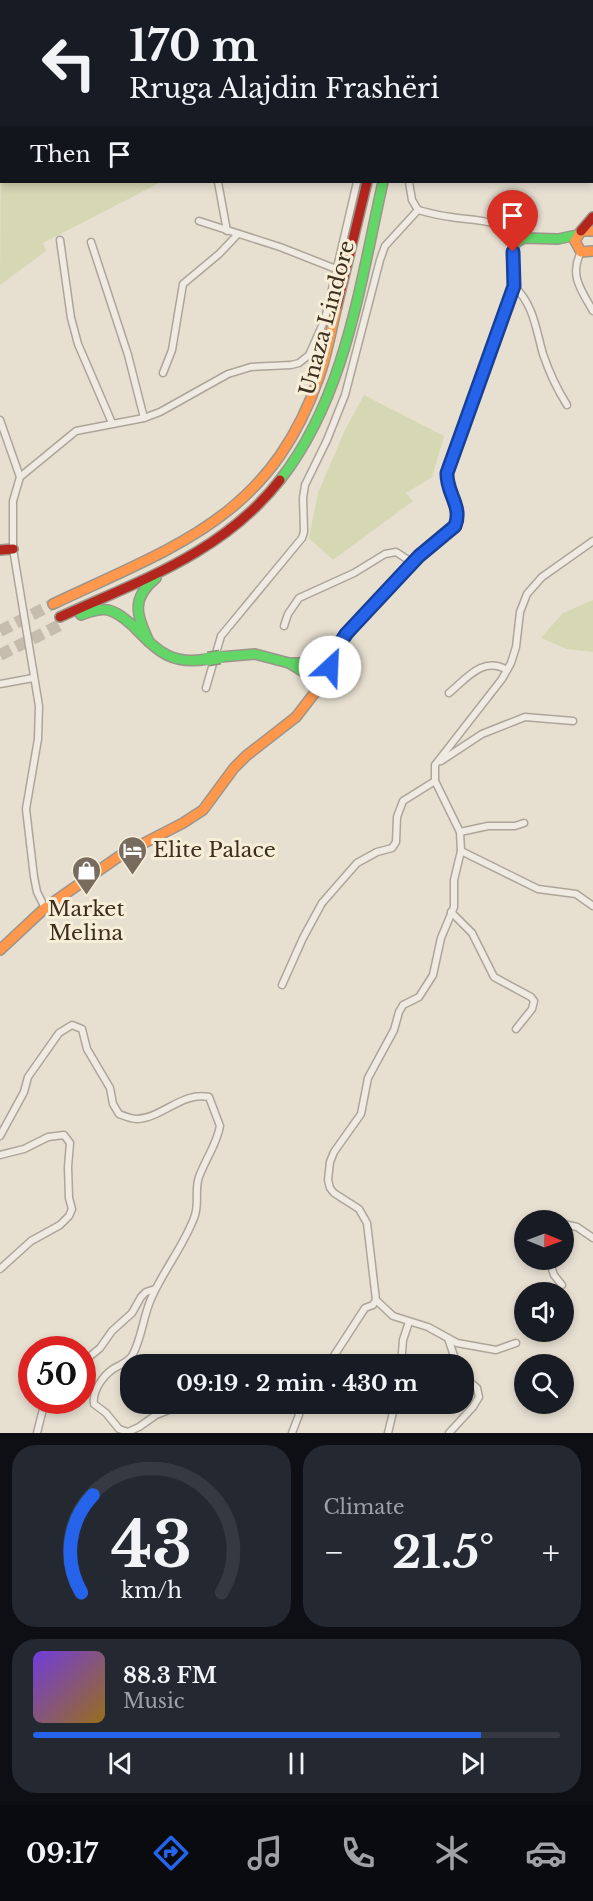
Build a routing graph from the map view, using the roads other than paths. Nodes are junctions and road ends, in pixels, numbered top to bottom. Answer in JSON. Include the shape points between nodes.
{"nodes":[{"id":1,"x":218,"y":183,"type":"edge"},
{"id":2,"x":358,"y":183,"type":"edge"},
{"id":3,"x":358,"y":183,"type":"edge"},
{"id":4,"x":383,"y":183,"type":"edge"},
{"id":5,"x":409,"y":183,"type":"edge"},
{"id":6,"x":418,"y":210,"type":"junction"},
{"id":7,"x":593,"y":217,"type":"edge"},
{"id":8,"x":199,"y":221,"type":"dead end"},
{"id":9,"x":227,"y":231,"type":"junction"},
{"id":10,"x":238,"y":234,"type":"junction"},
{"id":11,"x":60,"y":240,"type":"dead end"},
{"id":12,"x":517,"y":240,"type":"junction"},
{"id":13,"x":584,"y":241,"type":"edge"},
{"id":14,"x":91,"y":242,"type":"dead end"},
{"id":15,"x":336,"y":269,"type":"junction"},
{"id":16,"x":514,"y":286,"type":"junction"},
{"id":17,"x":593,"y":311,"type":"edge"},
{"id":18,"x":163,"y":373,"type":"dead end"},
{"id":19,"x":567,"y":405,"type":"dead end"},
{"id":20,"x":144,"y":418,"type":"junction"},
{"id":21,"x":0,"y":420,"type":"edge"},
{"id":22,"x":112,"y":423,"type":"junction"},
{"id":23,"x":310,"y":438,"type":"junction"},
{"id":24,"x":20,"y":477,"type":"junction"},
{"id":25,"x":593,"y":541,"type":"edge"},
{"id":26,"x":6,"y":549,"type":"edge"},
{"id":27,"x":412,"y":563,"type":"junction"},
{"id":28,"x":52,"y":601,"type":"tunnel mouth"},
{"id":29,"x":284,"y":626,"type":"dead end"},
{"id":30,"x":149,"y":642,"type":"junction"},
{"id":31,"x":289,"y":663,"type":"junction"},
{"id":32,"x":322,"y":664,"type":"junction"},
{"id":33,"x":507,"y":670,"type":"junction"},
{"id":34,"x":33,"y":678,"type":"junction"},
{"id":35,"x":316,"y":680,"type":"junction"},
{"id":36,"x":0,"y":684,"type":"edge"},
{"id":37,"x":206,"y":688,"type":"dead end"},
{"id":38,"x":449,"y":693,"type":"dead end"},
{"id":39,"x":573,"y":721,"type":"dead end"},
{"id":40,"x":435,"y":765,"type":"junction"},
{"id":41,"x":435,"y":782,"type":"junction"},
{"id":42,"x":525,"y":823,"type":"dead end"},
{"id":43,"x":460,"y":832,"type":"junction"},
{"id":44,"x":461,"y":851,"type":"junction"},
{"id":45,"x":593,"y":906,"type":"edge"},
{"id":46,"x":45,"y":908,"type":"junction"},
{"id":47,"x":451,"y":912,"type":"junction"},
{"id":48,"x":0,"y":950,"type":"edge"},
{"id":49,"x":282,"y":985,"type":"dead end"},
{"id":50,"x":516,"y":1029,"type":"dead end"},
{"id":51,"x":0,"y":1136,"type":"edge"},
{"id":52,"x":0,"y":1155,"type":"edge"},
{"id":53,"x":574,"y":1226,"type":"edge"},
{"id":54,"x":593,"y":1238,"type":"edge"},
{"id":55,"x":0,"y":1269,"type":"edge"},
{"id":56,"x":155,"y":1289,"type":"junction"},
{"id":57,"x":376,"y":1300,"type":"junction"},
{"id":58,"x":409,"y":1322,"type":"junction"},
{"id":59,"x":448,"y":1337,"type":"junction"},
{"id":60,"x":516,"y":1344,"type":"dead end"},
{"id":61,"x":96,"y":1351,"type":"edge"},
{"id":62,"x":133,"y":1354,"type":"edge"},
{"id":63,"x":335,"y":1354,"type":"edge"},
{"id":64,"x":402,"y":1354,"type":"edge"},
{"id":65,"x":453,"y":1354,"type":"edge"},
{"id":66,"x":120,"y":1366,"type":"edge"},
{"id":67,"x":474,"y":1385,"type":"edge"},
{"id":68,"x":474,"y":1407,"type":"edge"},
{"id":69,"x":42,"y":1414,"type":"edge"},
{"id":70,"x":159,"y":1414,"type":"edge"},
{"id":71,"x":299,"y":1414,"type":"edge"},
{"id":72,"x":392,"y":1414,"type":"edge"},
{"id":73,"x":467,"y":1414,"type":"edge"},
{"id":74,"x":37,"y":1433,"type":"edge"},
{"id":75,"x":292,"y":1433,"type":"edge"},
{"id":76,"x":387,"y":1433,"type":"edge"},
{"id":77,"x":449,"y":1433,"type":"edge"}],
"edges":[{"from":1,"to":9,"type":"street"},
{"from":2,"to":15,"type":"street"},
{"from":3,"to":28,"type":"main road","name":"Unaza Lindore","via":[[320,375],[310,404],[279,456],[253,489],[209,526],[152,557]]},
{"from":4,"to":23,"type":"main road","name":"Unaza Lindore","via":[[349,328]]},
{"from":5,"to":6,"type":"street"},
{"from":6,"to":12,"type":"street","via":[[488,220],[505,228]]},
{"from":6,"to":37,"type":"street","via":[[385,246],[380,260],[345,395],[305,485],[302,538],[220,636]]},
{"from":7,"to":13,"type":"main road"},
{"from":8,"to":9,"type":"street"},
{"from":9,"to":10,"type":"street"},
{"from":10,"to":15,"type":"street"},
{"from":10,"to":18,"type":"street","via":[[183,284],[172,350]]},
{"from":11,"to":22,"type":"street","via":[[78,344]]},
{"from":12,"to":13,"type":"main road"},
{"from":12,"to":16,"type":"main road","via":[[513,252]]},
{"from":13,"to":17,"type":"street","via":[[575,271]]},
{"from":14,"to":20,"type":"street"},
{"from":15,"to":20,"type":"street","via":[[325,320],[309,355],[299,363],[251,367],[228,374]]},
{"from":16,"to":19,"type":"street","via":[[536,321],[549,371]]},
{"from":16,"to":27,"type":"main road","via":[[447,473],[458,510],[457,523]]},
{"from":20,"to":22,"type":"street"},
{"from":21,"to":24,"type":"street"},
{"from":22,"to":24,"type":"street","via":[[76,431]]},
{"from":23,"to":30,"type":"main road","via":[[293,468],[249,518],[217,543],[146,586],[137,609]]},
{"from":23,"to":30,"type":"main road","name":"Unaza Lindore","via":[[262,502],[227,533],[62,620],[108,610],[126,620]]},
{"from":24,"to":26,"type":"street"},
{"from":25,"to":33,"type":"street","via":[[542,577],[527,594]]},
{"from":26,"to":34,"type":"street"},
{"from":27,"to":29,"type":"street","via":[[396,552],[385,554],[299,598]]},
{"from":27,"to":32,"type":"main road"},
{"from":30,"to":31,"type":"main road","via":[[161,653],[190,662],[255,654]]},
{"from":31,"to":32,"type":"main road"},
{"from":31,"to":35,"type":"main road"},
{"from":32,"to":35,"type":"main road","via":[[311,666]]},
{"from":32,"to":35,"type":"main road","via":[[330,676]]},
{"from":33,"to":38,"type":"street","via":[[487,665]]},
{"from":33,"to":40,"type":"street"},
{"from":34,"to":36,"type":"street"},
{"from":34,"to":46,"type":"street","via":[[39,706],[38,739],[26,809],[37,892]]},
{"from":35,"to":46,"type":"main road","via":[[296,717],[246,756],[203,810],[121,855]]},
{"from":39,"to":40,"type":"street","via":[[525,717],[483,734]]},
{"from":40,"to":41,"type":"street"},
{"from":41,"to":43,"type":"street"},
{"from":41,"to":49,"type":"street","via":[[403,801],[393,848],[357,863],[322,903]]},
{"from":42,"to":43,"type":"street"},
{"from":43,"to":44,"type":"street"},
{"from":44,"to":45,"type":"street","via":[[538,889],[576,894]]},
{"from":44,"to":47,"type":"street"},
{"from":46,"to":48,"type":"main road"},
{"from":47,"to":50,"type":"street","via":[[472,933],[494,977],[534,1001]]},
{"from":47,"to":57,"type":"street","via":[[433,975],[419,997],[403,1005],[399,1012],[394,1030],[368,1078],[361,1114],[330,1162],[330,1188],[359,1209],[367,1223]]},
{"from":51,"to":56,"type":"street","via":[[28,1077],[59,1033],[72,1025],[82,1029],[87,1049],[110,1088],[119,1114],[136,1119],[187,1098],[209,1097],[219,1120],[219,1133],[196,1188],[198,1206],[192,1224]]},
{"from":52,"to":55,"type":"street","via":[[48,1137],[68,1137],[72,1209],[65,1221],[31,1241]]},
{"from":53,"to":54,"type":"street"},
{"from":56,"to":61,"type":"street","via":[[141,1297],[132,1313]]},
{"from":56,"to":62,"type":"street"},
{"from":57,"to":58,"type":"street","via":[[393,1316]]},
{"from":57,"to":63,"type":"street","via":[[365,1308]]},
{"from":58,"to":59,"type":"street"},
{"from":58,"to":64,"type":"street"},
{"from":59,"to":60,"type":"street","via":[[457,1343],[496,1350]]},
{"from":59,"to":65,"type":"street"},
{"from":66,"to":70,"type":"street","via":[[106,1375],[93,1398],[94,1404],[119,1429],[128,1432]]},
{"from":67,"to":68,"type":"street","via":[[479,1397]]},
{"from":69,"to":74,"type":"street"},
{"from":71,"to":75,"type":"street"},
{"from":72,"to":76,"type":"street"},
{"from":73,"to":77,"type":"street"}]}
